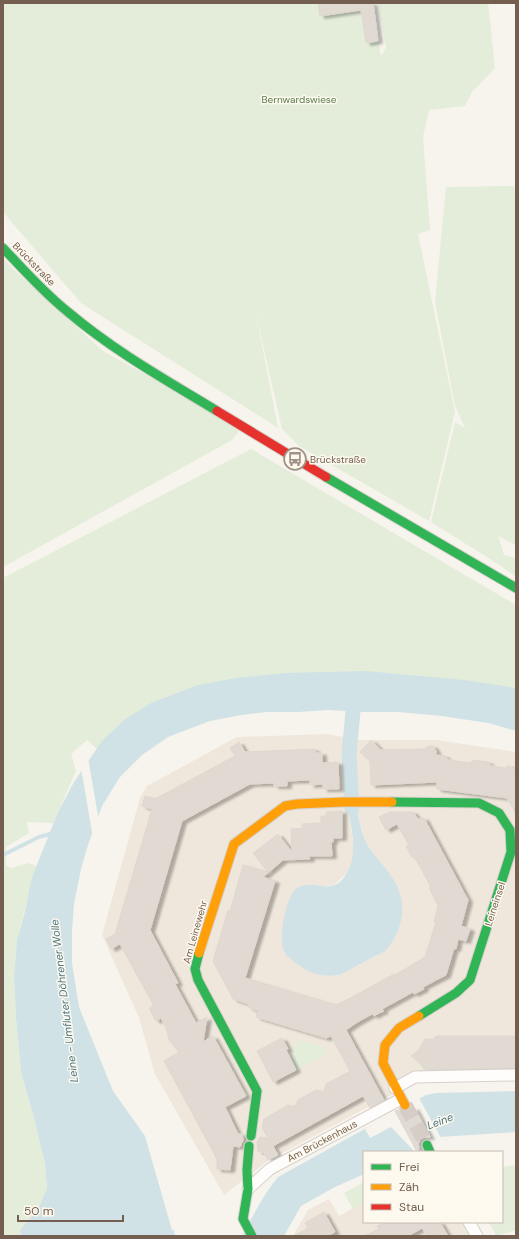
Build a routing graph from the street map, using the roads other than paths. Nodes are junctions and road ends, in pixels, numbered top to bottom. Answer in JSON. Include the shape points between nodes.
{"nodes":[{"id":1,"x":3,"y":248,"type":"edge"},
{"id":2,"x":516,"y":588,"type":"edge"},
{"id":3,"x":344,"y":802,"type":"joint"},
{"id":4,"x":516,"y":1075,"type":"edge"},
{"id":5,"x":396,"y":1088,"type":"junction"},
{"id":6,"x":403,"y":1102,"type":"joint"},
{"id":7,"x":251,"y":1136,"type":"dead end"},
{"id":8,"x":249,"y":1146,"type":"dead end"},
{"id":9,"x":248,"y":1190,"type":"junction"},
{"id":10,"x":470,"y":1223,"type":"edge"},
{"id":11,"x":252,"y":1236,"type":"edge"},
{"id":12,"x":477,"y":1236,"type":"edge"}],
"edges":[{"from":1,"to":2,"type":"street","name":"Brückstraße","via":[[68,313],[128,357],[295,459]]},
{"from":3,"to":5,"type":"street","name":"Leineinsel","via":[[479,803],[499,813],[510,830],[511,852],[470,980],[456,993],[399,1028],[385,1045],[383,1063]]},
{"from":3,"to":7,"type":"street","name":"Am Leinewehr","via":[[285,806],[234,844],[198,958],[195,969],[198,980],[257,1091]]},
{"from":4,"to":5,"type":"street","via":[[415,1077]]},
{"from":5,"to":6,"type":"street","name":"Leineinsel"},
{"from":6,"to":9,"type":"street","name":"Am Brückenhaus","via":[[270,1169]]},
{"from":8,"to":9,"type":"street"},
{"from":9,"to":11,"type":"street","via":[[243,1219]]},
{"from":10,"to":12,"type":"street"}]}
